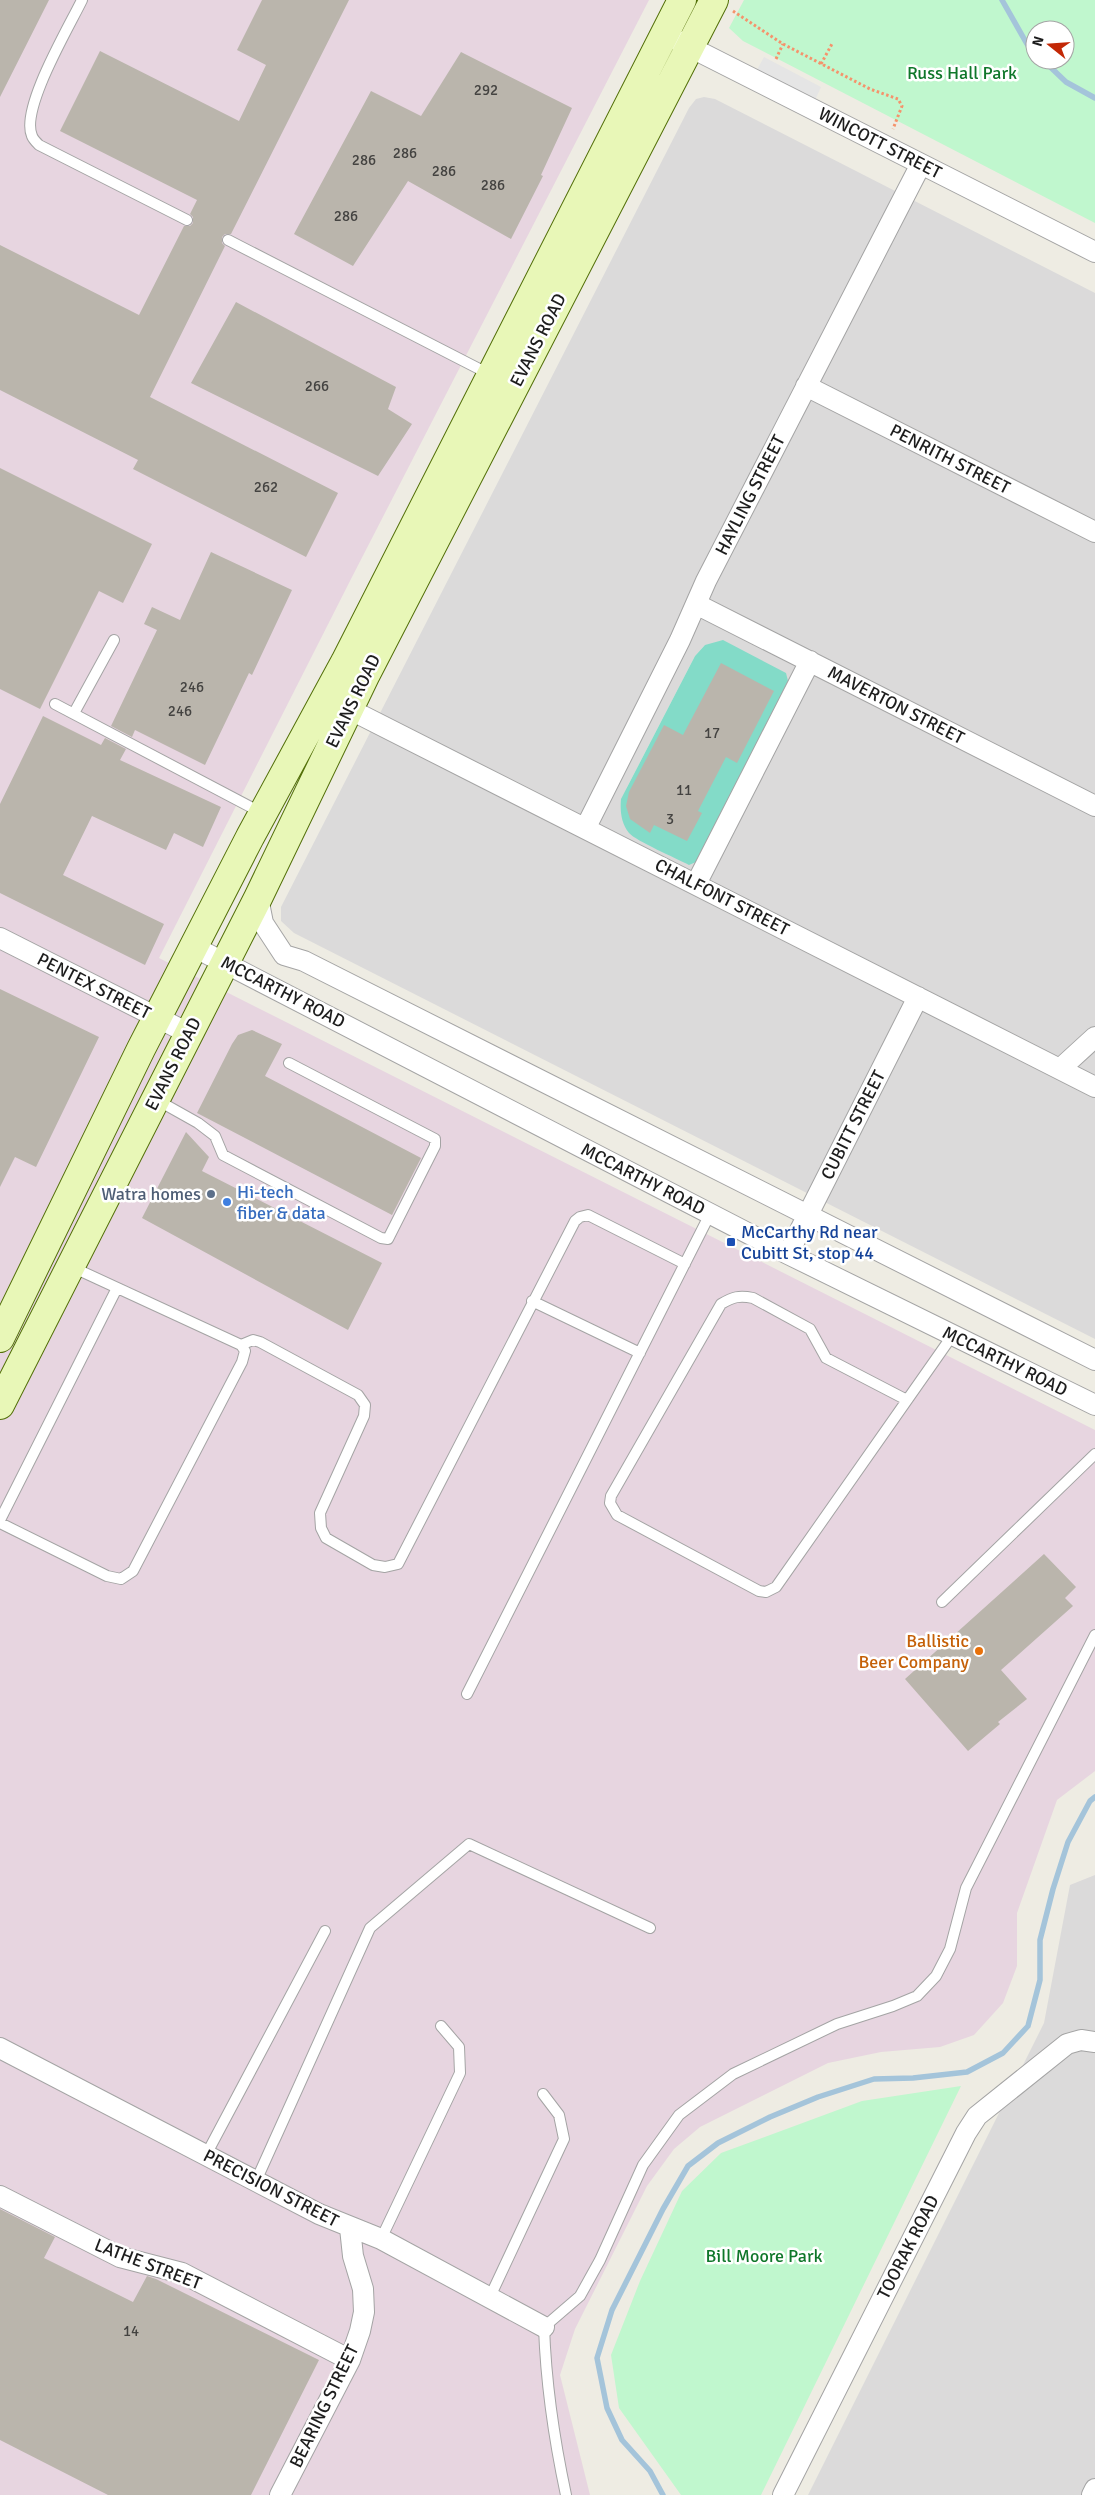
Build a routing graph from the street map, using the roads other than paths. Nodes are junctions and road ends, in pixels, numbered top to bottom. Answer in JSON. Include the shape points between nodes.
{"nodes":[{"id":1,"x":82,"y":0,"type":"edge"},
{"id":2,"x":682,"y":0,"type":"edge"},
{"id":3,"x":714,"y":0,"type":"edge"},
{"id":4,"x":665,"y":34,"type":"junction"},
{"id":5,"x":689,"y":47,"type":"junction"},
{"id":6,"x":921,"y":164,"type":"junction"},
{"id":7,"x":187,"y":220,"type":"dead end"},
{"id":8,"x":228,"y":240,"type":"dead end"},
{"id":9,"x":1095,"y":252,"type":"edge"},
{"id":10,"x":492,"y":376,"type":"junction"},
{"id":11,"x":806,"y":386,"type":"junction"},
{"id":12,"x":1095,"y":532,"type":"edge"},
{"id":13,"x":696,"y":604,"type":"junction"},
{"id":14,"x":114,"y":640,"type":"dead end"},
{"id":15,"x":810,"y":661,"type":"junction"},
{"id":16,"x":55,"y":704,"type":"dead end"},
{"id":17,"x":349,"y":709,"type":"junction"},
{"id":18,"x":74,"y":713,"type":"junction"},
{"id":19,"x":1095,"y":806,"type":"edge"},
{"id":20,"x":263,"y":814,"type":"junction"},
{"id":21,"x":586,"y":827,"type":"junction"},
{"id":22,"x":696,"y":884,"type":"junction"},
{"id":23,"x":258,"y":898,"type":"junction"},
{"id":24,"x":0,"y":938,"type":"edge"},
{"id":25,"x":194,"y":947,"type":"junction"},
{"id":26,"x":225,"y":962,"type":"junction"},
{"id":27,"x":918,"y":997,"type":"junction"},
{"id":28,"x":158,"y":1018,"type":"junction"},
{"id":29,"x":188,"y":1033,"type":"junction"},
{"id":30,"x":1095,"y":1037,"type":"edge"},
{"id":31,"x":289,"y":1064,"type":"dead end"},
{"id":32,"x":1060,"y":1070,"type":"junction"},
{"id":33,"x":1095,"y":1087,"type":"edge"},
{"id":34,"x":155,"y":1099,"type":"junction"},
{"id":35,"x":710,"y":1214,"type":"junction"},
{"id":36,"x":808,"y":1215,"type":"junction"},
{"id":37,"x":788,"y":1254,"type":"junction"},
{"id":38,"x":686,"y":1264,"type":"junction"},
{"id":39,"x":71,"y":1266,"type":"junction"},
{"id":40,"x":118,"y":1288,"type":"junction"},
{"id":41,"x":532,"y":1301,"type":"junction"},
{"id":42,"x":952,"y":1336,"type":"junction"},
{"id":43,"x":0,"y":1338,"type":"edge"},
{"id":44,"x":241,"y":1345,"type":"junction"},
{"id":45,"x":640,"y":1353,"type":"junction"},
{"id":46,"x":1095,"y":1360,"type":"edge"},
{"id":47,"x":906,"y":1399,"type":"junction"},
{"id":48,"x":1095,"y":1405,"type":"edge"},
{"id":49,"x":0,"y":1406,"type":"edge"},
{"id":50,"x":1095,"y":1454,"type":"edge"},
{"id":51,"x":0,"y":1521,"type":"edge"},
{"id":52,"x":942,"y":1602,"type":"dead end"},
{"id":53,"x":1095,"y":1635,"type":"edge"},
{"id":54,"x":467,"y":1694,"type":"dead end"},
{"id":55,"x":650,"y":1928,"type":"dead end"},
{"id":56,"x":325,"y":1931,"type":"dead end"},
{"id":57,"x":440,"y":2026,"type":"dead end"},
{"id":58,"x":1088,"y":2041,"type":"edge"},
{"id":59,"x":0,"y":2048,"type":"edge"},
{"id":60,"x":542,"y":2094,"type":"dead end"},
{"id":61,"x":206,"y":2155,"type":"junction"},
{"id":62,"x":256,"y":2181,"type":"junction"},
{"id":63,"x":0,"y":2196,"type":"edge"},
{"id":64,"x":350,"y":2228,"type":"junction"},
{"id":65,"x":381,"y":2239,"type":"junction"},
{"id":66,"x":489,"y":2299,"type":"junction"},
{"id":67,"x":544,"y":2327,"type":"junction"},
{"id":68,"x":350,"y":2360,"type":"junction"},
{"id":69,"x":1095,"y":2489,"type":"edge"},
{"id":70,"x":280,"y":2495,"type":"edge"},
{"id":71,"x":566,"y":2495,"type":"edge"},
{"id":72,"x":783,"y":2495,"type":"edge"},
{"id":73,"x":1092,"y":2495,"type":"edge"}],
"edges":[{"from":1,"to":7,"type":"lane","via":[[39,86],[31,113],[31,135],[39,145]]},
{"from":2,"to":4,"type":"main road","name":"EVANS ROAD"},
{"from":3,"to":5,"type":"main road","name":"EVANS ROAD"},
{"from":4,"to":5,"type":"street","name":"WINCOTT STREET"},
{"from":4,"to":10,"type":"main road","name":"EVANS ROAD"},
{"from":5,"to":6,"type":"street","name":"WINCOTT STREET"},
{"from":5,"to":17,"type":"main road","name":"EVANS ROAD"},
{"from":6,"to":9,"type":"street","name":"WINCOTT STREET"},
{"from":6,"to":11,"type":"street","name":"HAYLING STREET"},
{"from":8,"to":10,"type":"lane"},
{"from":10,"to":20,"type":"main road","name":"EVANS ROAD"},
{"from":11,"to":12,"type":"street","name":"PENRITH STREET"},
{"from":11,"to":13,"type":"street","name":"HAYLING STREET"},
{"from":13,"to":15,"type":"street","name":"MAVERTON STREET"},
{"from":13,"to":21,"type":"street","name":"HAYLING STREET"},
{"from":14,"to":18,"type":"lane"},
{"from":15,"to":19,"type":"street","name":"MAVERTON STREET"},
{"from":15,"to":22,"type":"street"},
{"from":16,"to":18,"type":"lane"},
{"from":17,"to":21,"type":"street","name":"CHALFONT STREET"},
{"from":17,"to":23,"type":"main road","name":"EVANS ROAD"},
{"from":18,"to":20,"type":"lane"},
{"from":20,"to":25,"type":"main road","name":"EVANS ROAD"},
{"from":21,"to":22,"type":"street","name":"CHALFONT STREET"},
{"from":22,"to":27,"type":"street","name":"CHALFONT STREET"},
{"from":23,"to":26,"type":"main road","name":"EVANS ROAD"},
{"from":23,"to":36,"type":"street","name":"MCCARTHY ROAD","via":[[263,923],[284,955],[304,961]]},
{"from":24,"to":28,"type":"street","name":"PENTEX STREET"},
{"from":25,"to":26,"type":"street","name":"MCCARTHY ROAD"},
{"from":25,"to":28,"type":"main road","name":"EVANS ROAD"},
{"from":26,"to":29,"type":"main road","name":"EVANS ROAD"},
{"from":26,"to":35,"type":"street","name":"MCCARTHY ROAD"},
{"from":27,"to":32,"type":"street","name":"CHALFONT STREET"},
{"from":27,"to":36,"type":"street","name":"CUBITT STREET"},
{"from":28,"to":29,"type":"street","name":"PENTEX STREET"},
{"from":28,"to":43,"type":"main road","name":"EVANS ROAD"},
{"from":29,"to":34,"type":"main road","name":"EVANS ROAD"},
{"from":30,"to":32,"type":"street"},
{"from":31,"to":34,"type":"lane","via":[[435,1140],[436,1146],[388,1239],[223,1155],[215,1136]]},
{"from":32,"to":33,"type":"street","name":"CHALFONT STREET"},
{"from":34,"to":39,"type":"main road","name":"EVANS ROAD"},
{"from":35,"to":37,"type":"street","name":"MCCARTHY ROAD"},
{"from":35,"to":38,"type":"lane"},
{"from":36,"to":37,"type":"street","name":"CUBITT STREET"},
{"from":36,"to":46,"type":"street","name":"MCCARTHY ROAD"},
{"from":37,"to":42,"type":"street","name":"MCCARTHY ROAD"},
{"from":38,"to":41,"type":"lane","via":[[588,1216],[580,1217]]},
{"from":38,"to":45,"type":"lane"},
{"from":39,"to":40,"type":"lane"},
{"from":39,"to":49,"type":"main road","name":"EVANS ROAD"},
{"from":40,"to":44,"type":"lane"},
{"from":40,"to":51,"type":"lane"},
{"from":41,"to":44,"type":"lane","via":[[398,1564],[385,1567],[373,1564],[326,1538],[321,1528],[320,1514],[364,1416],[362,1400],[260,1342],[246,1341]]},
{"from":41,"to":45,"type":"lane"},
{"from":42,"to":47,"type":"lane"},
{"from":42,"to":48,"type":"street","name":"MCCARTHY ROAD"},
{"from":44,"to":51,"type":"lane","via":[[245,1351],[242,1362],[133,1571],[121,1579],[107,1576]]},
{"from":45,"to":54,"type":"lane"},
{"from":47,"to":47,"type":"lane","via":[[776,1586],[766,1592],[617,1515],[610,1503],[611,1496],[721,1304],[732,1297],[752,1298],[810,1329],[826,1358]]},
{"from":50,"to":52,"type":"lane"},
{"from":53,"to":67,"type":"lane","via":[[966,1888],[950,1949],[936,1976],[917,1996],[837,2024],[733,2074],[679,2116],[643,2164],[600,2260],[580,2296]]},
{"from":55,"to":62,"type":"lane","via":[[469,1844],[370,1928]]},
{"from":56,"to":61,"type":"lane"},
{"from":57,"to":65,"type":"lane","via":[[459,2048],[460,2073]]},
{"from":58,"to":72,"type":"street","name":"TOORAK ROAD","via":[[1067,2044],[977,2116]]},
{"from":59,"to":61,"type":"street","name":"PRECISION STREET"},
{"from":60,"to":66,"type":"lane","via":[[559,2115],[564,2139]]},
{"from":61,"to":62,"type":"street","name":"PRECISION STREET"},
{"from":62,"to":64,"type":"street","name":"PRECISION STREET"},
{"from":63,"to":68,"type":"street","name":"LATHE STREET","via":[[120,2256],[182,2273]]},
{"from":64,"to":65,"type":"street","name":"PRECISION STREET"},
{"from":64,"to":68,"type":"street","name":"BEARING STREET","via":[[364,2312]]},
{"from":65,"to":66,"type":"street","name":"PRECISION STREET"},
{"from":66,"to":67,"type":"street","name":"PRECISION STREET"},
{"from":67,"to":71,"type":"lane","via":[[553,2434]]},
{"from":68,"to":70,"type":"street","name":"BEARING STREET"},
{"from":69,"to":73,"type":"street"}]}
